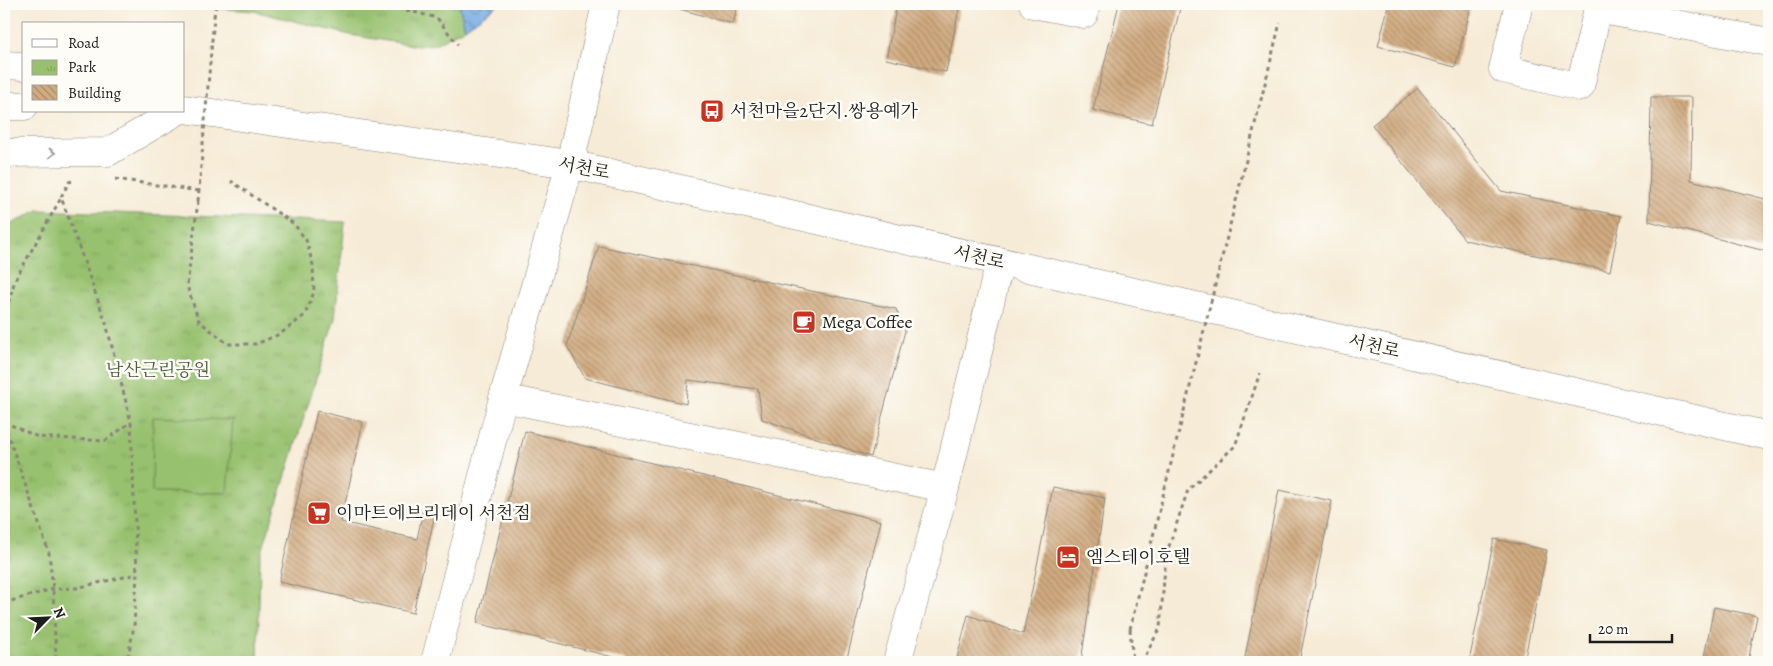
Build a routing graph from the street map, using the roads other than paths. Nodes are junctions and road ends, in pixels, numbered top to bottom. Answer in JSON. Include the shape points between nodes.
{"nodes":[{"id":1,"x":606,"y":4,"type":"edge"},
{"id":2,"x":1033,"y":4,"type":"edge"},
{"id":3,"x":1086,"y":4,"type":"edge"},
{"id":4,"x":1519,"y":4,"type":"edge"},
{"id":5,"x":1598,"y":7,"type":"edge"},
{"id":6,"x":1769,"y":42,"type":"edge"},
{"id":7,"x":4,"y":65,"type":"edge"},
{"id":8,"x":22,"y":66,"type":"edge"},
{"id":9,"x":4,"y":106,"type":"edge"},
{"id":10,"x":22,"y":106,"type":"edge"},
{"id":11,"x":185,"y":109,"type":"edge"},
{"id":12,"x":175,"y":112,"type":"edge"},
{"id":13,"x":4,"y":153,"type":"edge"},
{"id":14,"x":570,"y":164,"type":"junction"},
{"id":15,"x":1000,"y":261,"type":"junction"},
{"id":16,"x":502,"y":398,"type":"junction"},
{"id":17,"x":1769,"y":436,"type":"edge"},
{"id":18,"x":945,"y":488,"type":"junction"},
{"id":19,"x":435,"y":662,"type":"edge"},
{"id":20,"x":897,"y":662,"type":"edge"}],
"edges":[{"from":1,"to":14,"type":"street"},
{"from":2,"to":3,"type":"street","via":[[1084,14]]},
{"from":4,"to":5,"type":"street","via":[[1503,70],[1580,87]]},
{"from":5,"to":6,"type":"street"},
{"from":7,"to":8,"type":"street"},
{"from":9,"to":10,"type":"street"},
{"from":11,"to":14,"type":"street","name":"서천로"},
{"from":13,"to":12,"type":"street","one_way":true,"via":[[108,152]]},
{"from":14,"to":15,"type":"street","name":"서천로"},
{"from":14,"to":16,"type":"street"},
{"from":15,"to":17,"type":"street","name":"서천로"},
{"from":15,"to":18,"type":"street"},
{"from":16,"to":18,"type":"street"},
{"from":16,"to":19,"type":"street"},
{"from":18,"to":20,"type":"street"}]}
